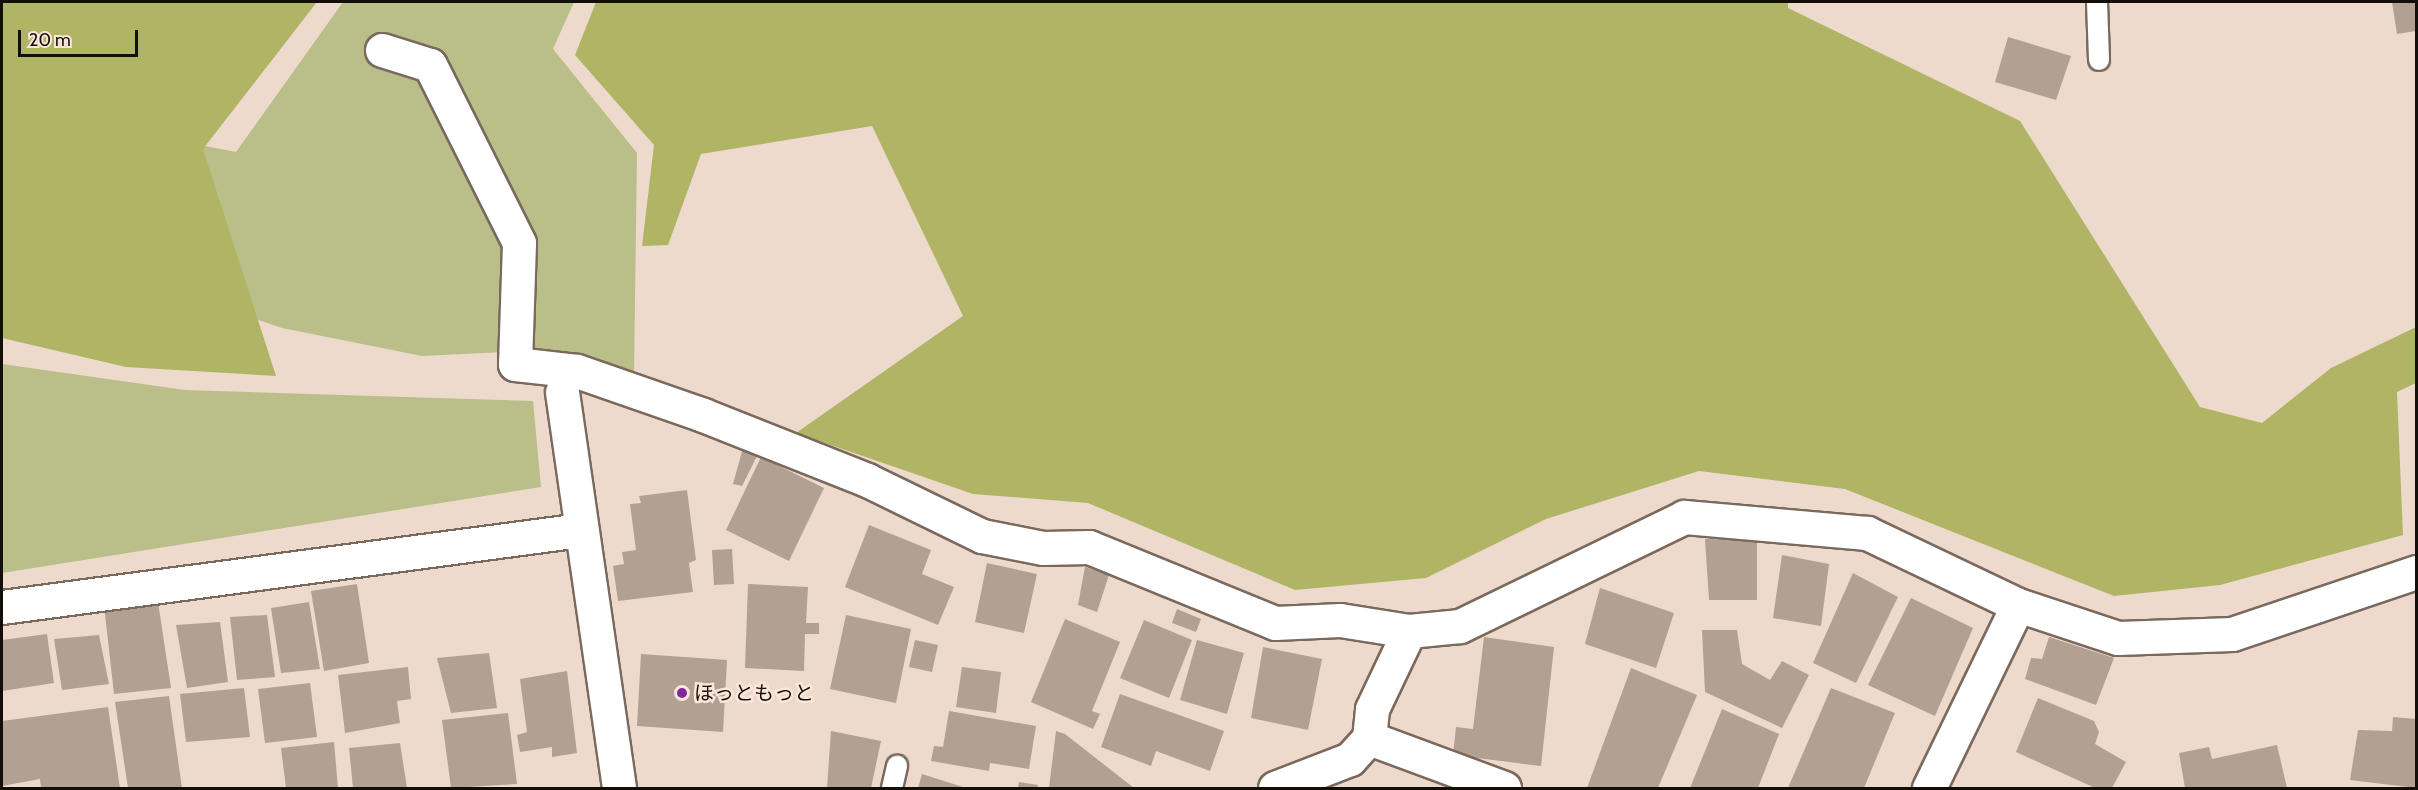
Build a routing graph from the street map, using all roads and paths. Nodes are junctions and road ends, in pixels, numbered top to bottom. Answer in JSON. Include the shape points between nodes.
{"nodes":[{"id":1,"x":2097,"y":2,"type":"edge"},
{"id":2,"x":382,"y":50,"type":"dead end"},
{"id":3,"x":2099,"y":60,"type":"dead end"},
{"id":4,"x":562,"y":392,"type":"dead end"},
{"id":5,"x":581,"y":530,"type":"junction"},
{"id":6,"x":2416,"y":572,"type":"edge"},
{"id":7,"x":2018,"y":605,"type":"junction"},
{"id":8,"x":2,"y":607,"type":"edge"},
{"id":9,"x":1409,"y":631,"type":"junction"},
{"id":10,"x":1369,"y":738,"type":"junction"},
{"id":11,"x":897,"y":766,"type":"dead end"},
{"id":12,"x":619,"y":789,"type":"edge"},
{"id":13,"x":892,"y":789,"type":"edge"},
{"id":14,"x":1275,"y":789,"type":"edge"},
{"id":15,"x":1504,"y":789,"type":"edge"},
{"id":16,"x":1929,"y":789,"type":"edge"}],
"edges":[{"from":1,"to":3,"type":"lane"},
{"from":2,"to":9,"type":"street","via":[[430,65],[519,243],[515,364],[577,370],[703,415],[867,480],[982,536],[1042,548],[1089,547],[1275,623],[1340,620]]},
{"from":4,"to":5,"type":"street"},
{"from":5,"to":8,"type":"street"},
{"from":5,"to":12,"type":"street"},
{"from":6,"to":7,"type":"street","via":[[2232,634],[2118,638]]},
{"from":7,"to":9,"type":"street","via":[[1867,533],[1684,517],[1460,626]]},
{"from":7,"to":16,"type":"street"},
{"from":9,"to":10,"type":"street","via":[[1372,709]]},
{"from":10,"to":14,"type":"street","via":[[1350,759]]},
{"from":10,"to":15,"type":"street"},
{"from":11,"to":13,"type":"lane"}]}
